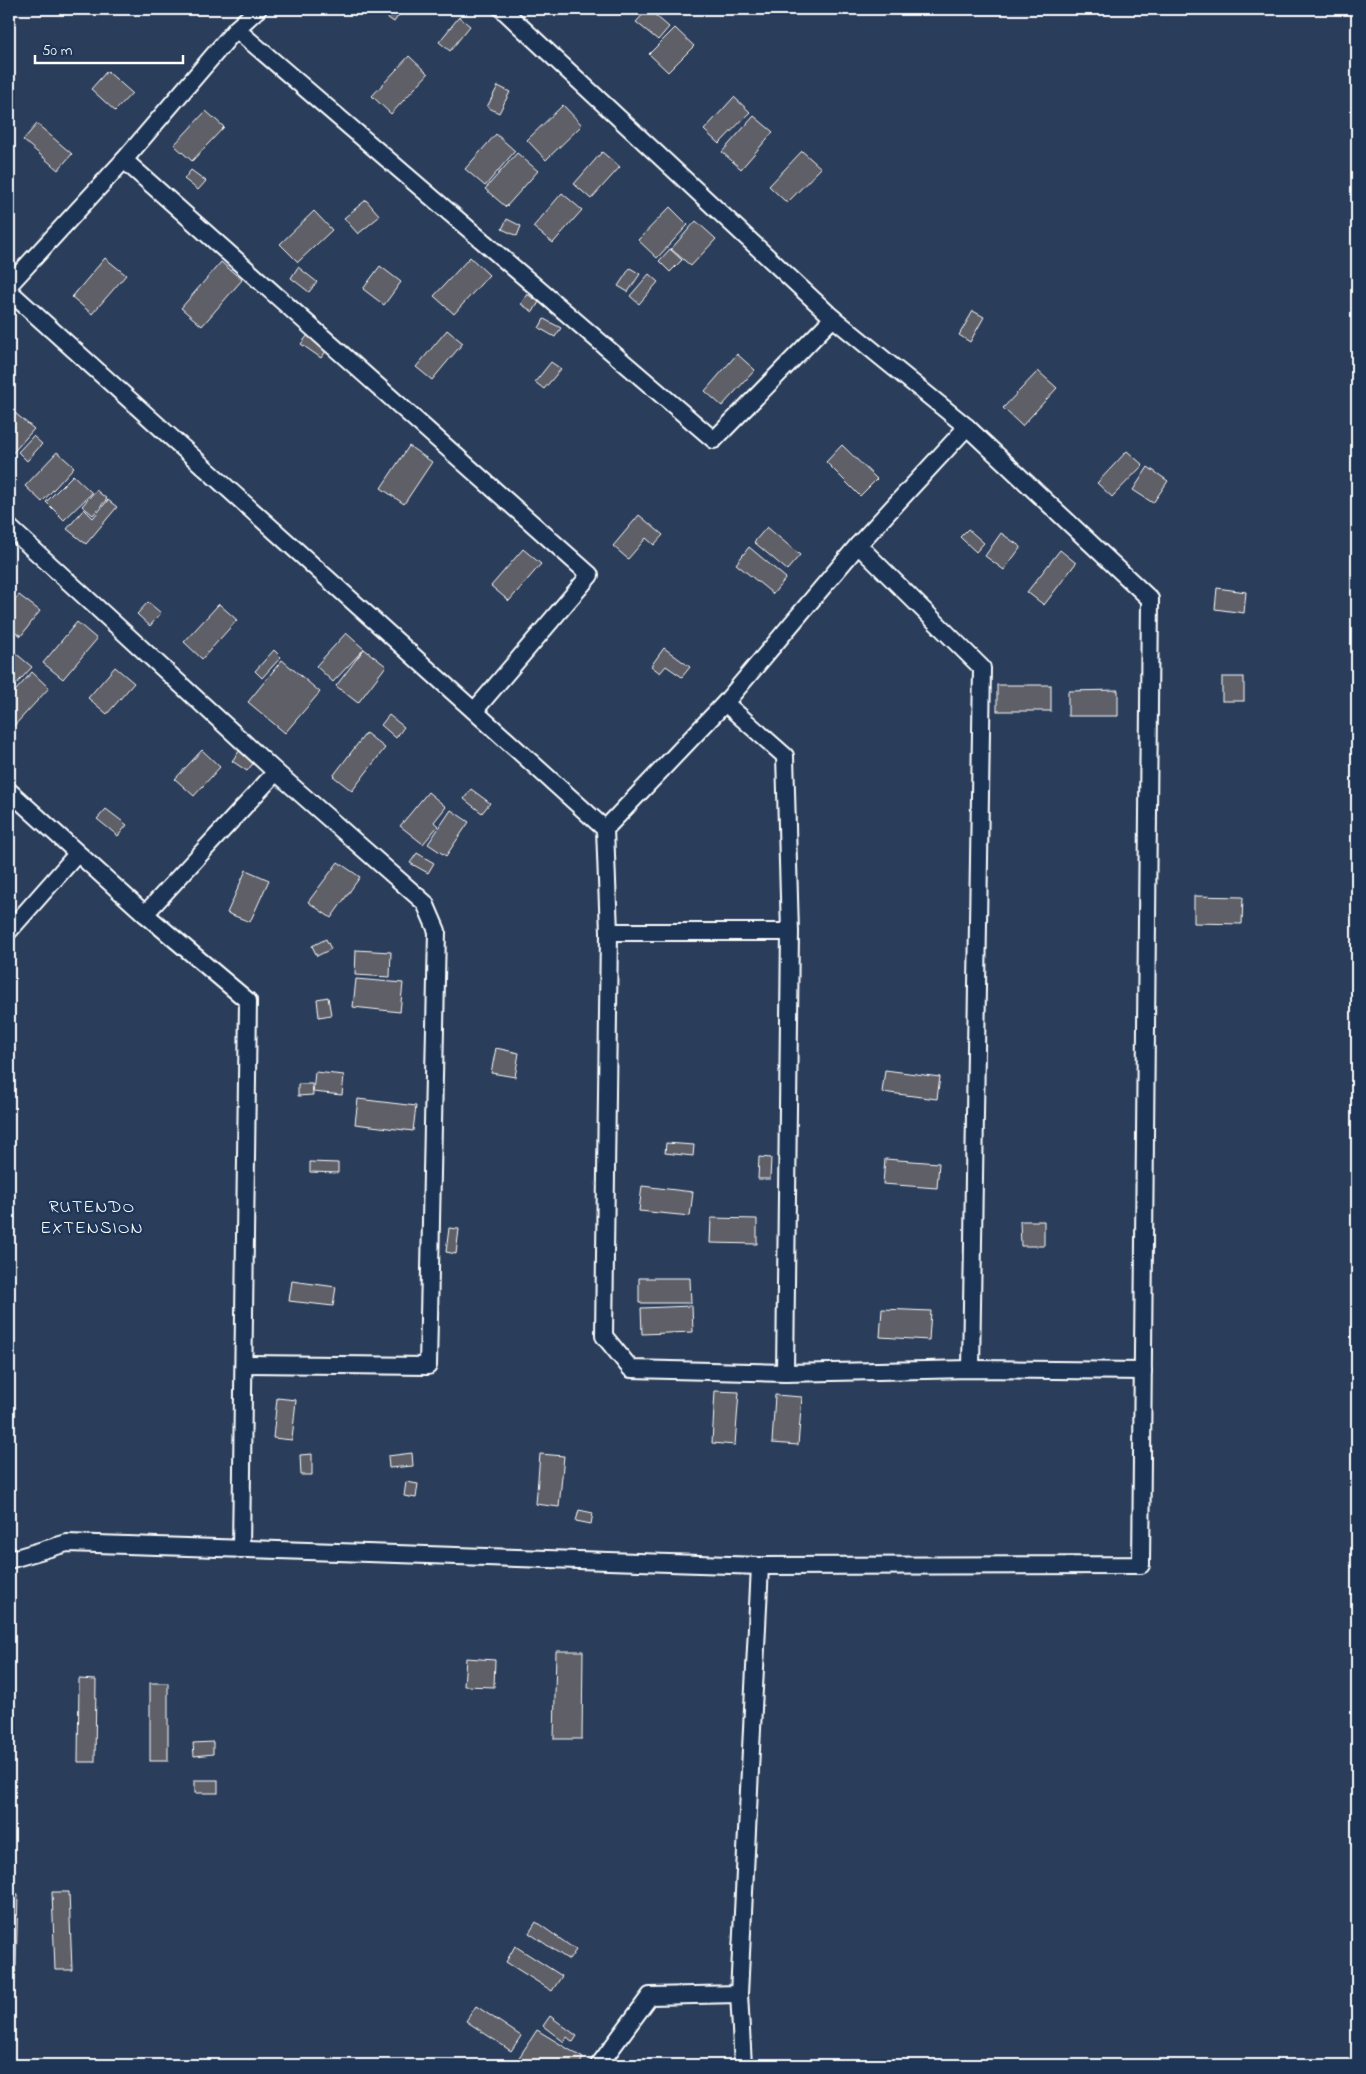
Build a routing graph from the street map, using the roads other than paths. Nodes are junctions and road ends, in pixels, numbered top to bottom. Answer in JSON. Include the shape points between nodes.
{"nodes":[{"id":1,"x":258,"y":9,"type":"edge"},
{"id":2,"x":502,"y":9,"type":"edge"},
{"id":3,"x":236,"y":29,"type":"junction"},
{"id":4,"x":124,"y":160,"type":"junction"},
{"id":5,"x":9,"y":285,"type":"edge"},
{"id":6,"x":9,"y":290,"type":"edge"},
{"id":7,"x":833,"y":318,"type":"junction"},
{"id":8,"x":967,"y":428,"type":"junction"},
{"id":9,"x":9,"y":527,"type":"edge"},
{"id":10,"x":858,"y":545,"type":"junction"},
{"id":11,"x":725,"y":703,"type":"junction"},
{"id":12,"x":475,"y":710,"type":"junction"},
{"id":13,"x":276,"y":772,"type":"junction"},
{"id":14,"x":9,"y":791,"type":"edge"},
{"id":15,"x":605,"y":829,"type":"junction"},
{"id":16,"x":77,"y":854,"type":"junction"},
{"id":17,"x":145,"y":914,"type":"junction"},
{"id":18,"x":9,"y":931,"type":"edge"},
{"id":19,"x":609,"y":932,"type":"junction"},
{"id":20,"x":790,"y":932,"type":"junction"},
{"id":21,"x":244,"y":1364,"type":"junction"},
{"id":22,"x":972,"y":1369,"type":"junction"},
{"id":23,"x":1143,"y":1372,"type":"junction"},
{"id":24,"x":785,"y":1373,"type":"junction"},
{"id":25,"x":241,"y":1550,"type":"junction"},
{"id":26,"x":9,"y":1560,"type":"edge"},
{"id":27,"x":760,"y":1566,"type":"junction"},
{"id":28,"x":739,"y":1994,"type":"junction"},
{"id":29,"x":599,"y":2065,"type":"edge"},
{"id":30,"x":743,"y":2065,"type":"edge"}],
"edges":[{"from":1,"to":3,"type":"street"},
{"from":2,"to":7,"type":"street"},
{"from":3,"to":4,"type":"street"},
{"from":3,"to":7,"type":"street","via":[[714,440]]},
{"from":4,"to":5,"type":"street"},
{"from":4,"to":12,"type":"street","via":[[590,575]]},
{"from":6,"to":12,"type":"street"},
{"from":7,"to":8,"type":"street"},
{"from":8,"to":10,"type":"street"},
{"from":8,"to":23,"type":"street","via":[[1150,598]]},
{"from":9,"to":13,"type":"street"},
{"from":10,"to":11,"type":"street"},
{"from":10,"to":22,"type":"street","via":[[982,668]]},
{"from":11,"to":15,"type":"street"},
{"from":11,"to":20,"type":"street","via":[[786,756]]},
{"from":12,"to":15,"type":"street"},
{"from":13,"to":17,"type":"street"},
{"from":13,"to":21,"type":"street","via":[[425,902],[438,931],[428,1366]]},
{"from":14,"to":16,"type":"street"},
{"from":15,"to":19,"type":"street"},
{"from":16,"to":17,"type":"street"},
{"from":16,"to":18,"type":"street"},
{"from":17,"to":21,"type":"street","via":[[248,1001]]},
{"from":19,"to":20,"type":"street"},
{"from":19,"to":24,"type":"street","via":[[604,1336],[631,1369]]},
{"from":20,"to":24,"type":"street"},
{"from":21,"to":25,"type":"street"},
{"from":22,"to":23,"type":"street"},
{"from":22,"to":24,"type":"street"},
{"from":23,"to":27,"type":"street","via":[[1141,1565]]},
{"from":25,"to":26,"type":"street","via":[[67,1543]]},
{"from":25,"to":27,"type":"street"},
{"from":27,"to":28,"type":"street"},
{"from":28,"to":29,"type":"street","via":[[650,1996]]},
{"from":28,"to":30,"type":"street"}]}
